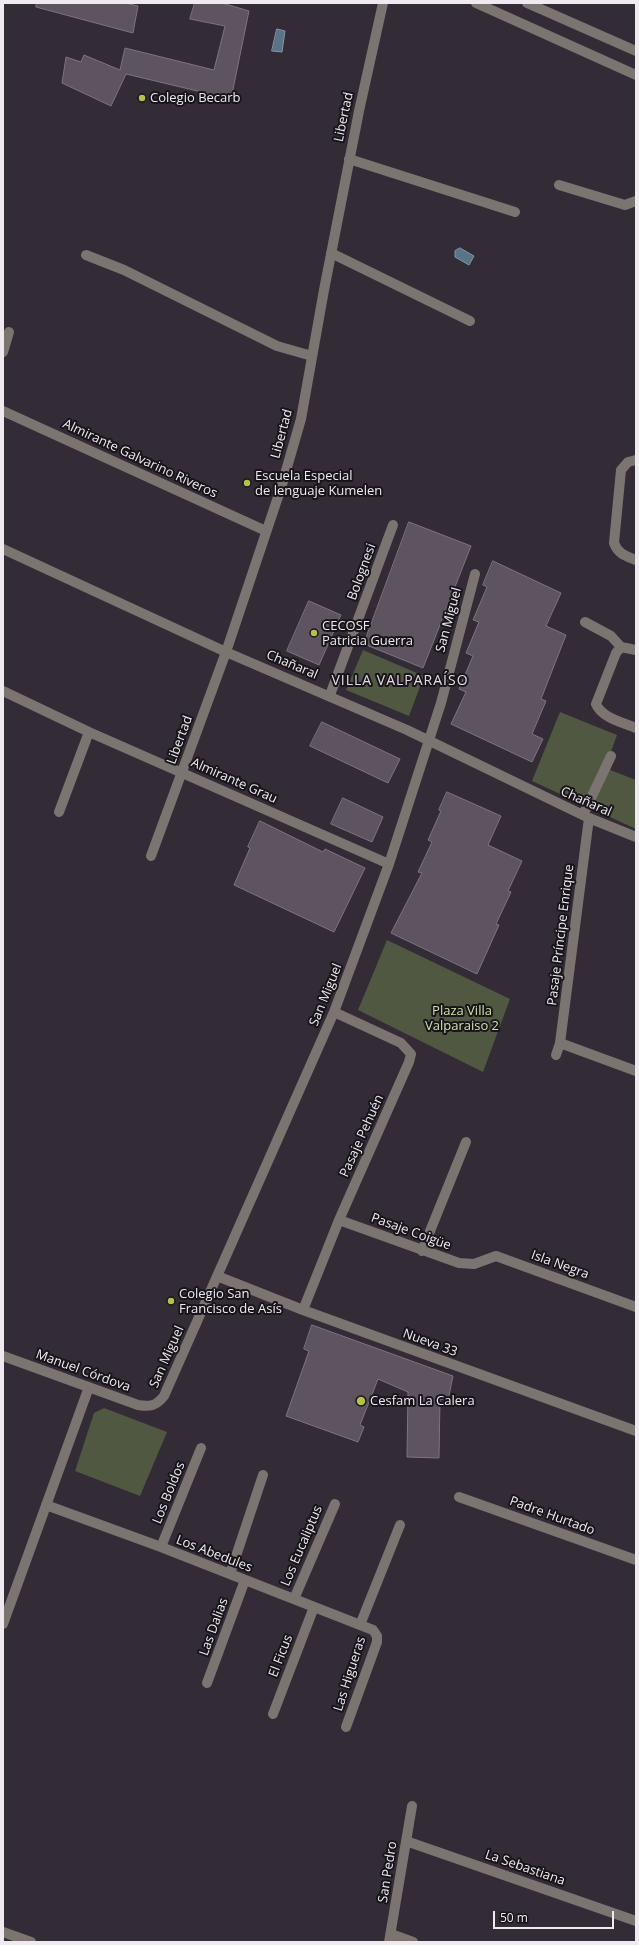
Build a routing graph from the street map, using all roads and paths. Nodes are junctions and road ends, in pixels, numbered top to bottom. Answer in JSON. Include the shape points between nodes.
{"nodes":[{"id":1,"x":383,"y":3,"type":"edge"},
{"id":2,"x":476,"y":3,"type":"edge"},
{"id":3,"x":527,"y":3,"type":"edge"},
{"id":4,"x":636,"y":52,"type":"edge"},
{"id":5,"x":636,"y":75,"type":"edge"},
{"id":6,"x":349,"y":159,"type":"junction"},
{"id":7,"x":559,"y":185,"type":"dead end"},
{"id":8,"x":636,"y":201,"type":"edge"},
{"id":9,"x":515,"y":212,"type":"dead end"},
{"id":10,"x":331,"y":253,"type":"junction"},
{"id":11,"x":86,"y":255,"type":"dead end"},
{"id":12,"x":470,"y":321,"type":"dead end"},
{"id":13,"x":9,"y":332,"type":"dead end"},
{"id":14,"x":3,"y":352,"type":"edge"},
{"id":15,"x":312,"y":356,"type":"junction"},
{"id":16,"x":3,"y":411,"type":"edge"},
{"id":17,"x":636,"y":460,"type":"edge"},
{"id":18,"x":393,"y":525,"type":"dead end"},
{"id":19,"x":266,"y":531,"type":"junction"},
{"id":20,"x":3,"y":549,"type":"edge"},
{"id":21,"x":636,"y":560,"type":"edge"},
{"id":22,"x":475,"y":574,"type":"dead end"},
{"id":23,"x":585,"y":622,"type":"dead end"},
{"id":24,"x":621,"y":647,"type":"junction"},
{"id":25,"x":636,"y":650,"type":"edge"},
{"id":26,"x":226,"y":652,"type":"junction"},
{"id":27,"x":3,"y":691,"type":"edge"},
{"id":28,"x":330,"y":695,"type":"junction"},
{"id":29,"x":636,"y":728,"type":"edge"},
{"id":30,"x":89,"y":732,"type":"junction"},
{"id":31,"x":428,"y":742,"type":"junction"},
{"id":32,"x":611,"y":756,"type":"dead end"},
{"id":33,"x":182,"y":773,"type":"junction"},
{"id":34,"x":59,"y":812,"type":"dead end"},
{"id":35,"x":586,"y":817,"type":"junction"},
{"id":36,"x":636,"y":837,"type":"edge"},
{"id":37,"x":151,"y":856,"type":"dead end"},
{"id":38,"x":389,"y":864,"type":"junction"},
{"id":39,"x":334,"y":1012,"type":"junction"},
{"id":40,"x":560,"y":1043,"type":"junction"},
{"id":41,"x":556,"y":1055,"type":"dead end"},
{"id":42,"x":636,"y":1071,"type":"edge"},
{"id":43,"x":466,"y":1142,"type":"dead end"},
{"id":44,"x":339,"y":1220,"type":"junction"},
{"id":45,"x":422,"y":1251,"type":"junction"},
{"id":46,"x":474,"y":1264,"type":"joint"},
{"id":47,"x":217,"y":1276,"type":"junction"},
{"id":48,"x":636,"y":1307,"type":"edge"},
{"id":49,"x":303,"y":1310,"type":"junction"},
{"id":50,"x":3,"y":1356,"type":"edge"},
{"id":51,"x":89,"y":1387,"type":"junction"},
{"id":52,"x":154,"y":1406,"type":"joint"},
{"id":53,"x":636,"y":1432,"type":"edge"},
{"id":54,"x":202,"y":1448,"type":"dead end"},
{"id":55,"x":263,"y":1475,"type":"dead end"},
{"id":56,"x":460,"y":1497,"type":"dead end"},
{"id":57,"x":334,"y":1504,"type":"dead end"},
{"id":58,"x":46,"y":1505,"type":"junction"},
{"id":59,"x":400,"y":1526,"type":"dead end"},
{"id":60,"x":161,"y":1547,"type":"junction"},
{"id":61,"x":636,"y":1560,"type":"edge"},
{"id":62,"x":230,"y":1574,"type":"junction"},
{"id":63,"x":245,"y":1580,"type":"junction"},
{"id":64,"x":294,"y":1599,"type":"junction"},
{"id":65,"x":314,"y":1607,"type":"junction"},
{"id":66,"x":3,"y":1624,"type":"edge"},
{"id":67,"x":360,"y":1625,"type":"junction"},
{"id":68,"x":373,"y":1630,"type":"joint"},
{"id":69,"x":207,"y":1683,"type":"dead end"},
{"id":70,"x":273,"y":1714,"type":"dead end"},
{"id":71,"x":346,"y":1727,"type":"dead end"},
{"id":72,"x":412,"y":1806,"type":"dead end"},
{"id":73,"x":406,"y":1841,"type":"junction"},
{"id":74,"x":636,"y":1921,"type":"edge"},
{"id":75,"x":3,"y":1932,"type":"edge"},
{"id":76,"x":390,"y":1938,"type":"edge"},
{"id":77,"x":31,"y":1942,"type":"edge"},
{"id":78,"x":413,"y":1942,"type":"edge"}],
"edges":[{"from":1,"to":6,"type":"street","name":"Libertad"},
{"from":2,"to":5,"type":"street"},
{"from":3,"to":4,"type":"street"},
{"from":6,"to":9,"type":"street"},
{"from":6,"to":10,"type":"street","name":"Libertad"},
{"from":7,"to":8,"type":"street","via":[[625,205]]},
{"from":10,"to":12,"type":"street"},
{"from":10,"to":15,"type":"street","name":"Libertad"},
{"from":11,"to":15,"type":"street","via":[[124,270],[277,346]]},
{"from":13,"to":14,"type":"street"},
{"from":15,"to":19,"type":"street","name":"Libertad","via":[[301,419]]},
{"from":16,"to":19,"type":"street","name":"Almirante Galvarino Riveros"},
{"from":17,"to":21,"type":"street","via":[[628,462],[621,470],[614,534],[616,549]]},
{"from":18,"to":28,"type":"street","name":"Bolognesi"},
{"from":19,"to":26,"type":"street","name":"Libertad"},
{"from":20,"to":26,"type":"street","name":"Chañaral"},
{"from":22,"to":31,"type":"street","name":"San Miguel"},
{"from":23,"to":24,"type":"street","via":[[611,636]]},
{"from":24,"to":25,"type":"street"},
{"from":24,"to":29,"type":"street","via":[[616,653],[596,704],[604,715]]},
{"from":26,"to":28,"type":"street","name":"Chañaral"},
{"from":26,"to":33,"type":"street","name":"Libertad"},
{"from":27,"to":30,"type":"street","name":"Almirante Grau"},
{"from":28,"to":31,"type":"street","name":"Chañaral"},
{"from":30,"to":33,"type":"street","name":"Almirante Grau"},
{"from":30,"to":34,"type":"street"},
{"from":31,"to":35,"type":"street","name":"Chañaral"},
{"from":31,"to":38,"type":"street","name":"San Miguel"},
{"from":32,"to":35,"type":"street","name":"Pasaje Príncipe Enrique"},
{"from":33,"to":37,"type":"street","name":"Libertad"},
{"from":33,"to":38,"type":"street","name":"Almirante Grau"},
{"from":35,"to":36,"type":"street","name":"Chañaral"},
{"from":35,"to":40,"type":"street","name":"Pasaje Príncipe Enrique"},
{"from":38,"to":39,"type":"street","name":"San Miguel"},
{"from":39,"to":44,"type":"street","name":"Pasaje Pehuén","via":[[401,1043],[411,1054]]},
{"from":39,"to":47,"type":"street","name":"San Miguel"},
{"from":40,"to":41,"type":"street","name":"Pasaje Príncipe Enrique"},
{"from":40,"to":42,"type":"street"},
{"from":43,"to":45,"type":"street"},
{"from":44,"to":45,"type":"street","name":"Pasaje Coigüe"},
{"from":44,"to":49,"type":"street","name":"Pasaje Pehuén"},
{"from":45,"to":46,"type":"street","name":"Pasaje Coigüe","via":[[459,1263]]},
{"from":46,"to":48,"type":"street","name":"Isla Negra","via":[[496,1256]]},
{"from":47,"to":49,"type":"street","name":"Nueva 33"},
{"from":47,"to":52,"type":"street","name":"San Miguel","via":[[164,1396]]},
{"from":49,"to":53,"type":"street","name":"Nueva 33"},
{"from":50,"to":51,"type":"street","name":"Manuel Córdova"},
{"from":51,"to":52,"type":"street","name":"Manuel Córdova","via":[[138,1405]]},
{"from":51,"to":58,"type":"street"},
{"from":54,"to":60,"type":"street","name":"Los Boldos"},
{"from":55,"to":62,"type":"street"},
{"from":56,"to":61,"type":"street","name":"Padre Hurtado"},
{"from":57,"to":64,"type":"street","name":"Los Eucaliptus"},
{"from":58,"to":60,"type":"street","name":"Los Abedules"},
{"from":58,"to":66,"type":"street"},
{"from":59,"to":67,"type":"street"},
{"from":60,"to":62,"type":"street","name":"Los Abedules"},
{"from":62,"to":63,"type":"street","name":"Los Abedules"},
{"from":63,"to":64,"type":"street","name":"Los Abedules"},
{"from":63,"to":69,"type":"street","name":"Las Dalias"},
{"from":64,"to":65,"type":"street","name":"Los Abedules"},
{"from":65,"to":67,"type":"street","name":"Los Abedules"},
{"from":65,"to":70,"type":"street","name":"El Ficus"},
{"from":67,"to":68,"type":"street","name":"Los Abedules"},
{"from":68,"to":71,"type":"street","name":"Las Higueras","via":[[377,1642]]},
{"from":72,"to":73,"type":"street","name":"San Pedro"},
{"from":73,"to":74,"type":"street","name":"La Sebastiana"},
{"from":73,"to":76,"type":"street","name":"San Pedro"},
{"from":75,"to":77,"type":"street"},
{"from":76,"to":78,"type":"street"}]}
